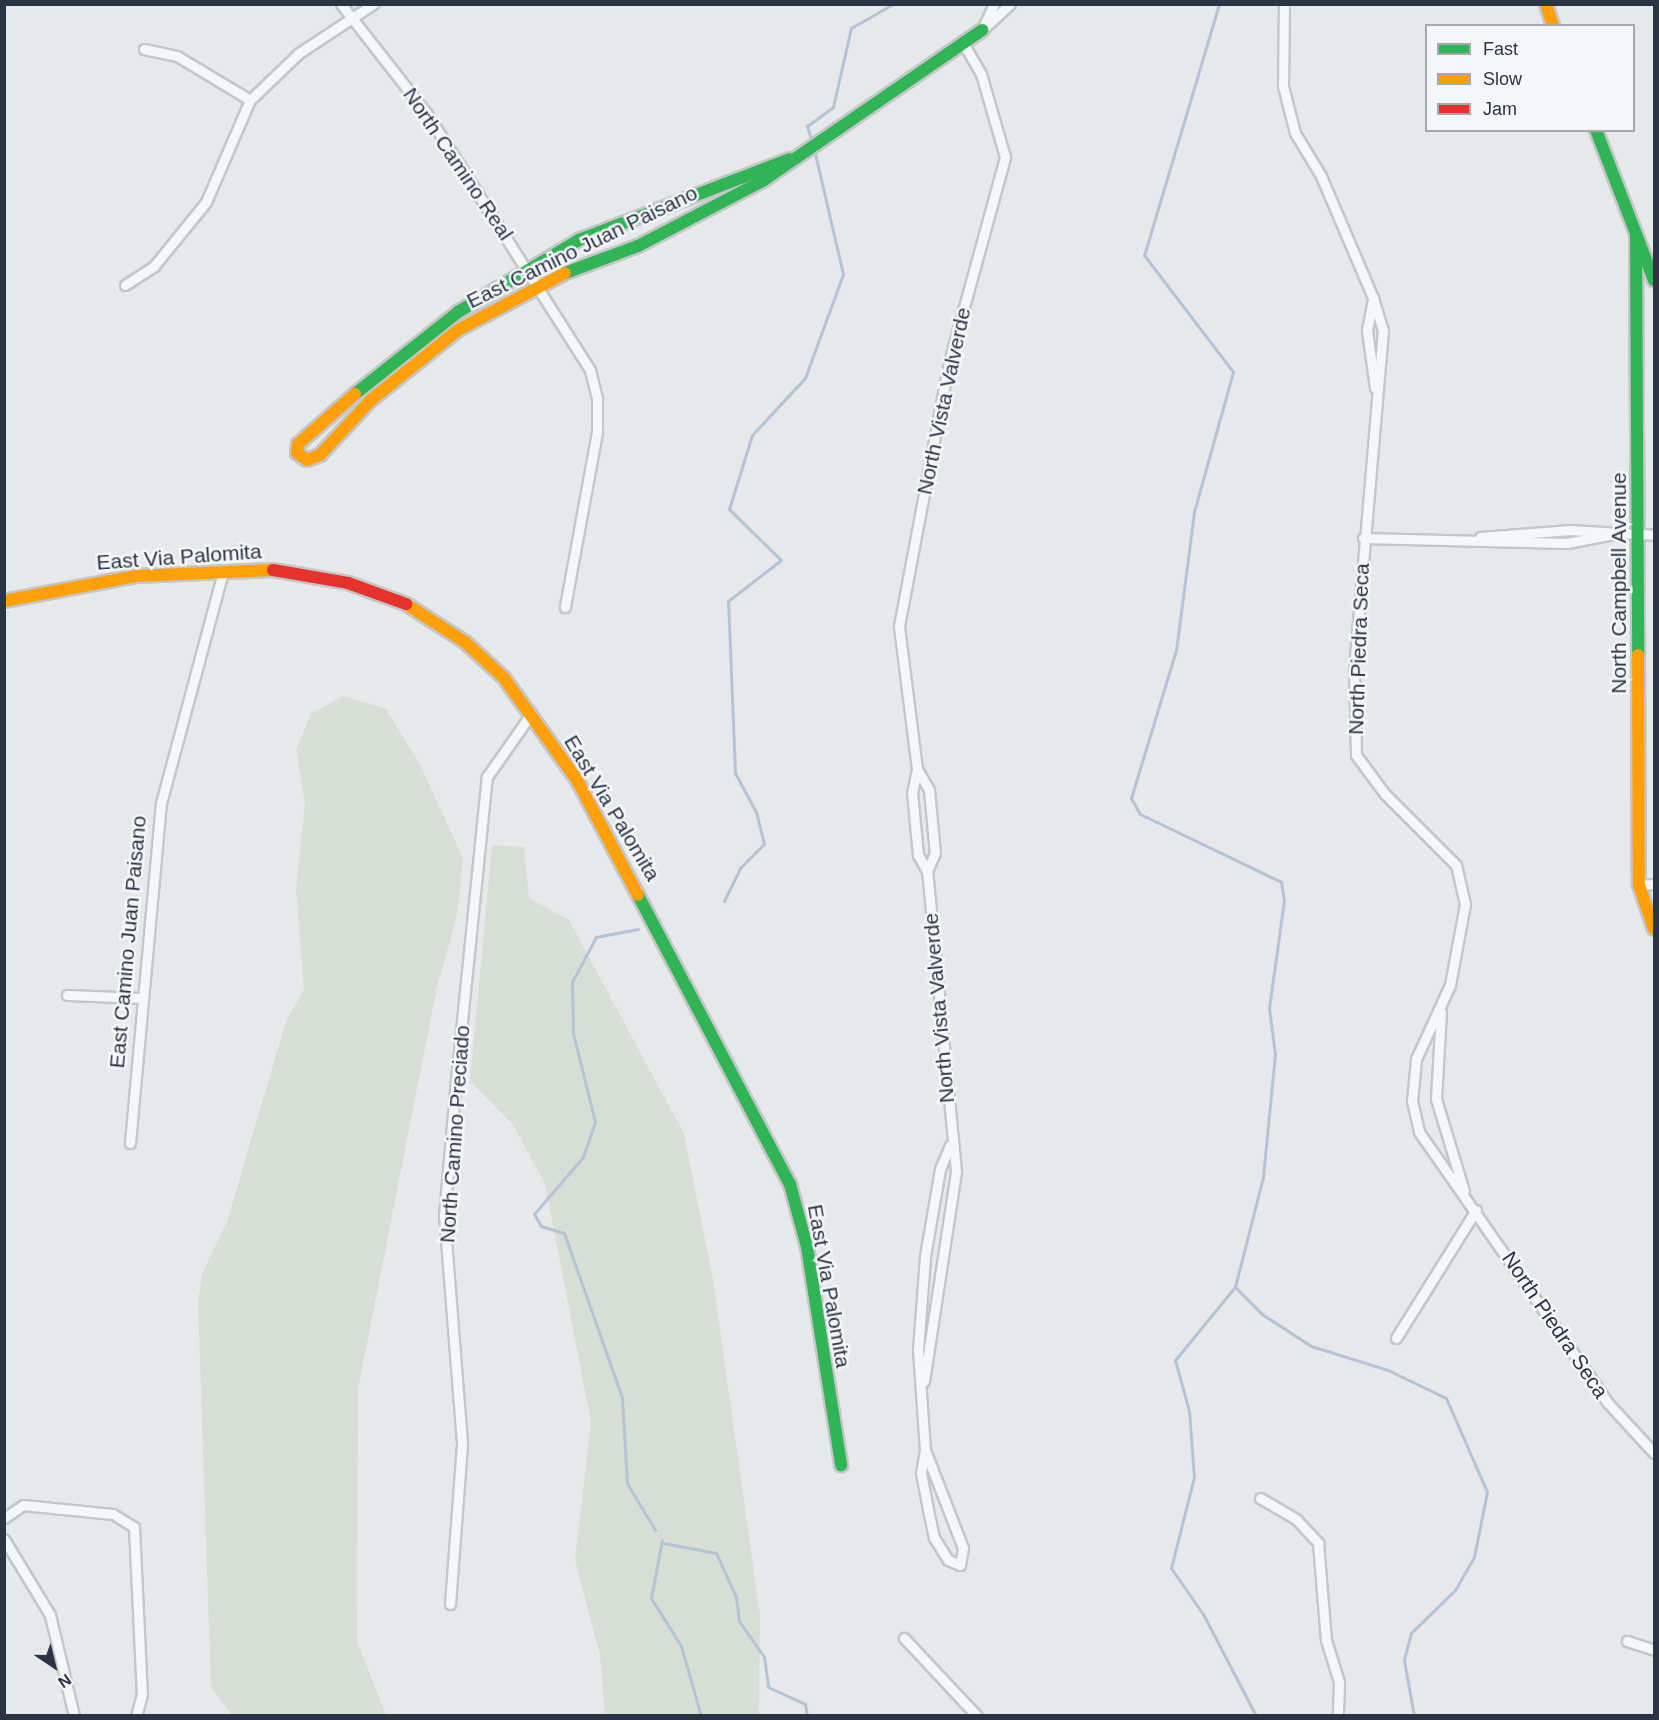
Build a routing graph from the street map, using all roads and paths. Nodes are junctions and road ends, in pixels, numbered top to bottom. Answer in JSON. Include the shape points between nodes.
{"nodes":[{"id":1,"x":342,"y":4,"type":"edge"},
{"id":2,"x":373,"y":4,"type":"edge"},
{"id":3,"x":994,"y":4,"type":"edge"},
{"id":4,"x":1010,"y":4,"type":"edge"},
{"id":5,"x":1284,"y":4,"type":"edge"},
{"id":6,"x":1546,"y":4,"type":"edge"},
{"id":7,"x":352,"y":19,"type":"junction"},
{"id":8,"x":1552,"y":24,"type":"edge"},
{"id":9,"x":982,"y":30,"type":"junction"},
{"id":10,"x":964,"y":44,"type":"junction"},
{"id":11,"x":144,"y":49,"type":"dead end"},
{"id":12,"x":250,"y":100,"type":"junction"},
{"id":13,"x":1597,"y":132,"type":"edge"},
{"id":14,"x":790,"y":159,"type":"junction"},
{"id":15,"x":1636,"y":234,"type":"junction"},
{"id":16,"x":530,"y":272,"type":"junction"},
{"id":17,"x":1654,"y":280,"type":"edge"},
{"id":18,"x":125,"y":285,"type":"dead end"},
{"id":19,"x":538,"y":285,"type":"junction"},
{"id":20,"x":1373,"y":298,"type":"junction"},
{"id":21,"x":1376,"y":388,"type":"junction"},
{"id":22,"x":1638,"y":535,"type":"junction"},
{"id":23,"x":1654,"y":535,"type":"edge"},
{"id":24,"x":1363,"y":538,"type":"junction"},
{"id":25,"x":223,"y":572,"type":"junction"},
{"id":26,"x":4,"y":601,"type":"edge"},
{"id":27,"x":565,"y":607,"type":"dead end"},
{"id":28,"x":531,"y":714,"type":"junction"},
{"id":29,"x":917,"y":769,"type":"junction"},
{"id":30,"x":927,"y":871,"type":"junction"},
{"id":31,"x":1654,"y":884,"type":"edge"},
{"id":32,"x":1639,"y":885,"type":"junction"},
{"id":33,"x":1654,"y":929,"type":"edge"},
{"id":34,"x":67,"y":995,"type":"dead end"},
{"id":35,"x":143,"y":998,"type":"junction"},
{"id":36,"x":1441,"y":1012,"type":"junction"},
{"id":37,"x":130,"y":1143,"type":"dead end"},
{"id":38,"x":950,"y":1145,"type":"junction"},
{"id":39,"x":1464,"y":1191,"type":"junction"},
{"id":40,"x":1476,"y":1210,"type":"junction"},
{"id":41,"x":1396,"y":1338,"type":"dead end"},
{"id":42,"x":924,"y":1381,"type":"junction"},
{"id":43,"x":925,"y":1450,"type":"junction"},
{"id":44,"x":1654,"y":1453,"type":"edge"},
{"id":45,"x":841,"y":1465,"type":"dead end"},
{"id":46,"x":1260,"y":1498,"type":"dead end"},
{"id":47,"x":6,"y":1514,"type":"edge"},
{"id":48,"x":4,"y":1539,"type":"edge"},
{"id":49,"x":450,"y":1604,"type":"dead end"},
{"id":50,"x":904,"y":1638,"type":"dead end"},
{"id":51,"x":1628,"y":1641,"type":"dead end"},
{"id":52,"x":1654,"y":1650,"type":"edge"},
{"id":53,"x":973,"y":1714,"type":"edge"},
{"id":54,"x":74,"y":1716,"type":"edge"},
{"id":55,"x":136,"y":1716,"type":"edge"},
{"id":56,"x":1338,"y":1716,"type":"edge"}],
"edges":[{"from":1,"to":7,"type":"street","name":"North Camino Real"},
{"from":2,"to":7,"type":"street"},
{"from":3,"to":9,"type":"street","name":"East Camino Juan Paisano"},
{"from":4,"to":9,"type":"street","name":"East Camino Juan Paisano"},
{"from":5,"to":20,"type":"street","name":"North Piedra Seca","via":[[1283,86],[1295,133],[1321,176]]},
{"from":6,"to":8,"type":"street"},
{"from":7,"to":12,"type":"street","via":[[299,53]]},
{"from":7,"to":16,"type":"street","name":"North Camino Real","via":[[427,114]]},
{"from":9,"to":10,"type":"street","name":"East Camino Juan Paisano"},
{"from":10,"to":14,"type":"street","name":"East Camino Juan Paisano"},
{"from":10,"to":29,"type":"street","name":"North Vista Valverde","via":[[981,74],[1005,157],[949,362],[898,626]]},
{"from":11,"to":12,"type":"street","via":[[177,56]]},
{"from":12,"to":18,"type":"street","via":[[206,202],[154,266]]},
{"from":13,"to":15,"type":"street","name":"North Campbell Avenue"},
{"from":14,"to":16,"type":"street","name":"East Camino Juan Paisano","via":[[579,240]]},
{"from":14,"to":19,"type":"street","name":"East Camino Juan Paisano","via":[[764,180],[638,246]]},
{"from":15,"to":17,"type":"street","name":"North Campbell Avenue"},
{"from":15,"to":22,"type":"street","name":"North Campbell Avenue"},
{"from":16,"to":19,"type":"street","name":"North Camino Real"},
{"from":16,"to":19,"type":"street","name":"East Camino Juan Paisano","via":[[415,344],[319,424],[298,444],[297,453],[307,460],[320,455],[413,362],[458,330]]},
{"from":19,"to":27,"type":"street","name":"North Camino Real","via":[[584,358],[597,399],[595,445]]},
{"from":20,"to":21,"type":"street","name":"North Piedra Seca","via":[[1367,330]]},
{"from":20,"to":21,"type":"street","name":"North Piedra Seca","via":[[1383,330]]},
{"from":21,"to":24,"type":"street","name":"North Piedra Seca"},
{"from":22,"to":23,"type":"street"},
{"from":22,"to":24,"type":"street","via":[[1619,533],[1567,543],[1480,537]]},
{"from":22,"to":32,"type":"street","name":"North Campbell Avenue"},
{"from":24,"to":36,"type":"street","name":"North Piedra Seca","via":[[1354,671],[1356,755],[1385,794],[1456,865],[1465,904]]},
{"from":25,"to":26,"type":"street","name":"East Via Palomita","via":[[136,576]]},
{"from":25,"to":28,"type":"street","name":"East Via Palomita","via":[[284,569],[348,583],[411,606],[465,642],[504,678]]},
{"from":25,"to":35,"type":"street","name":"East Camino Juan Paisano","via":[[160,802]]},
{"from":28,"to":45,"type":"street","name":"East Via Palomita","via":[[577,780],[648,906],[790,1184],[807,1247]]},
{"from":28,"to":49,"type":"street","name":"North Camino Preciado","via":[[487,777],[455,1091],[444,1216],[462,1443]]},
{"from":29,"to":30,"type":"street","name":"North Vista Valverde","via":[[918,855]]},
{"from":29,"to":30,"type":"street","name":"North Vista Valverde","via":[[928,790],[935,853]]},
{"from":30,"to":38,"type":"street","name":"North Vista Valverde"},
{"from":31,"to":32,"type":"street"},
{"from":32,"to":33,"type":"street","name":"North Campbell Avenue"},
{"from":34,"to":35,"type":"street"},
{"from":35,"to":37,"type":"street","name":"East Camino Juan Paisano"},
{"from":36,"to":39,"type":"street","name":"North Piedra Seca","via":[[1444,1028],[1436,1099]]},
{"from":36,"to":39,"type":"street","name":"North Piedra Seca","via":[[1416,1059],[1412,1101],[1428,1151]]},
{"from":38,"to":42,"type":"street","name":"North Vista Valverde","via":[[956,1171]]},
{"from":38,"to":42,"type":"street","name":"North Vista Valverde","via":[[940,1169],[925,1257],[918,1350]]},
{"from":39,"to":40,"type":"street","name":"North Piedra Seca"},
{"from":40,"to":41,"type":"street"},
{"from":40,"to":44,"type":"street","name":"North Piedra Seca","via":[[1608,1403]]},
{"from":42,"to":43,"type":"street","name":"North Vista Valverde"},
{"from":43,"to":43,"type":"street","name":"North Vista Valverde","via":[[921,1473],[934,1538],[948,1560],[960,1565],[963,1548]]},
{"from":46,"to":56,"type":"street","via":[[1296,1519],[1318,1544],[1326,1640],[1339,1682]]},
{"from":47,"to":55,"type":"street","via":[[23,1505],[113,1514],[136,1522],[142,1694]]},
{"from":48,"to":54,"type":"street","via":[[50,1615]]},
{"from":50,"to":53,"type":"street"},
{"from":51,"to":52,"type":"street"}]}
